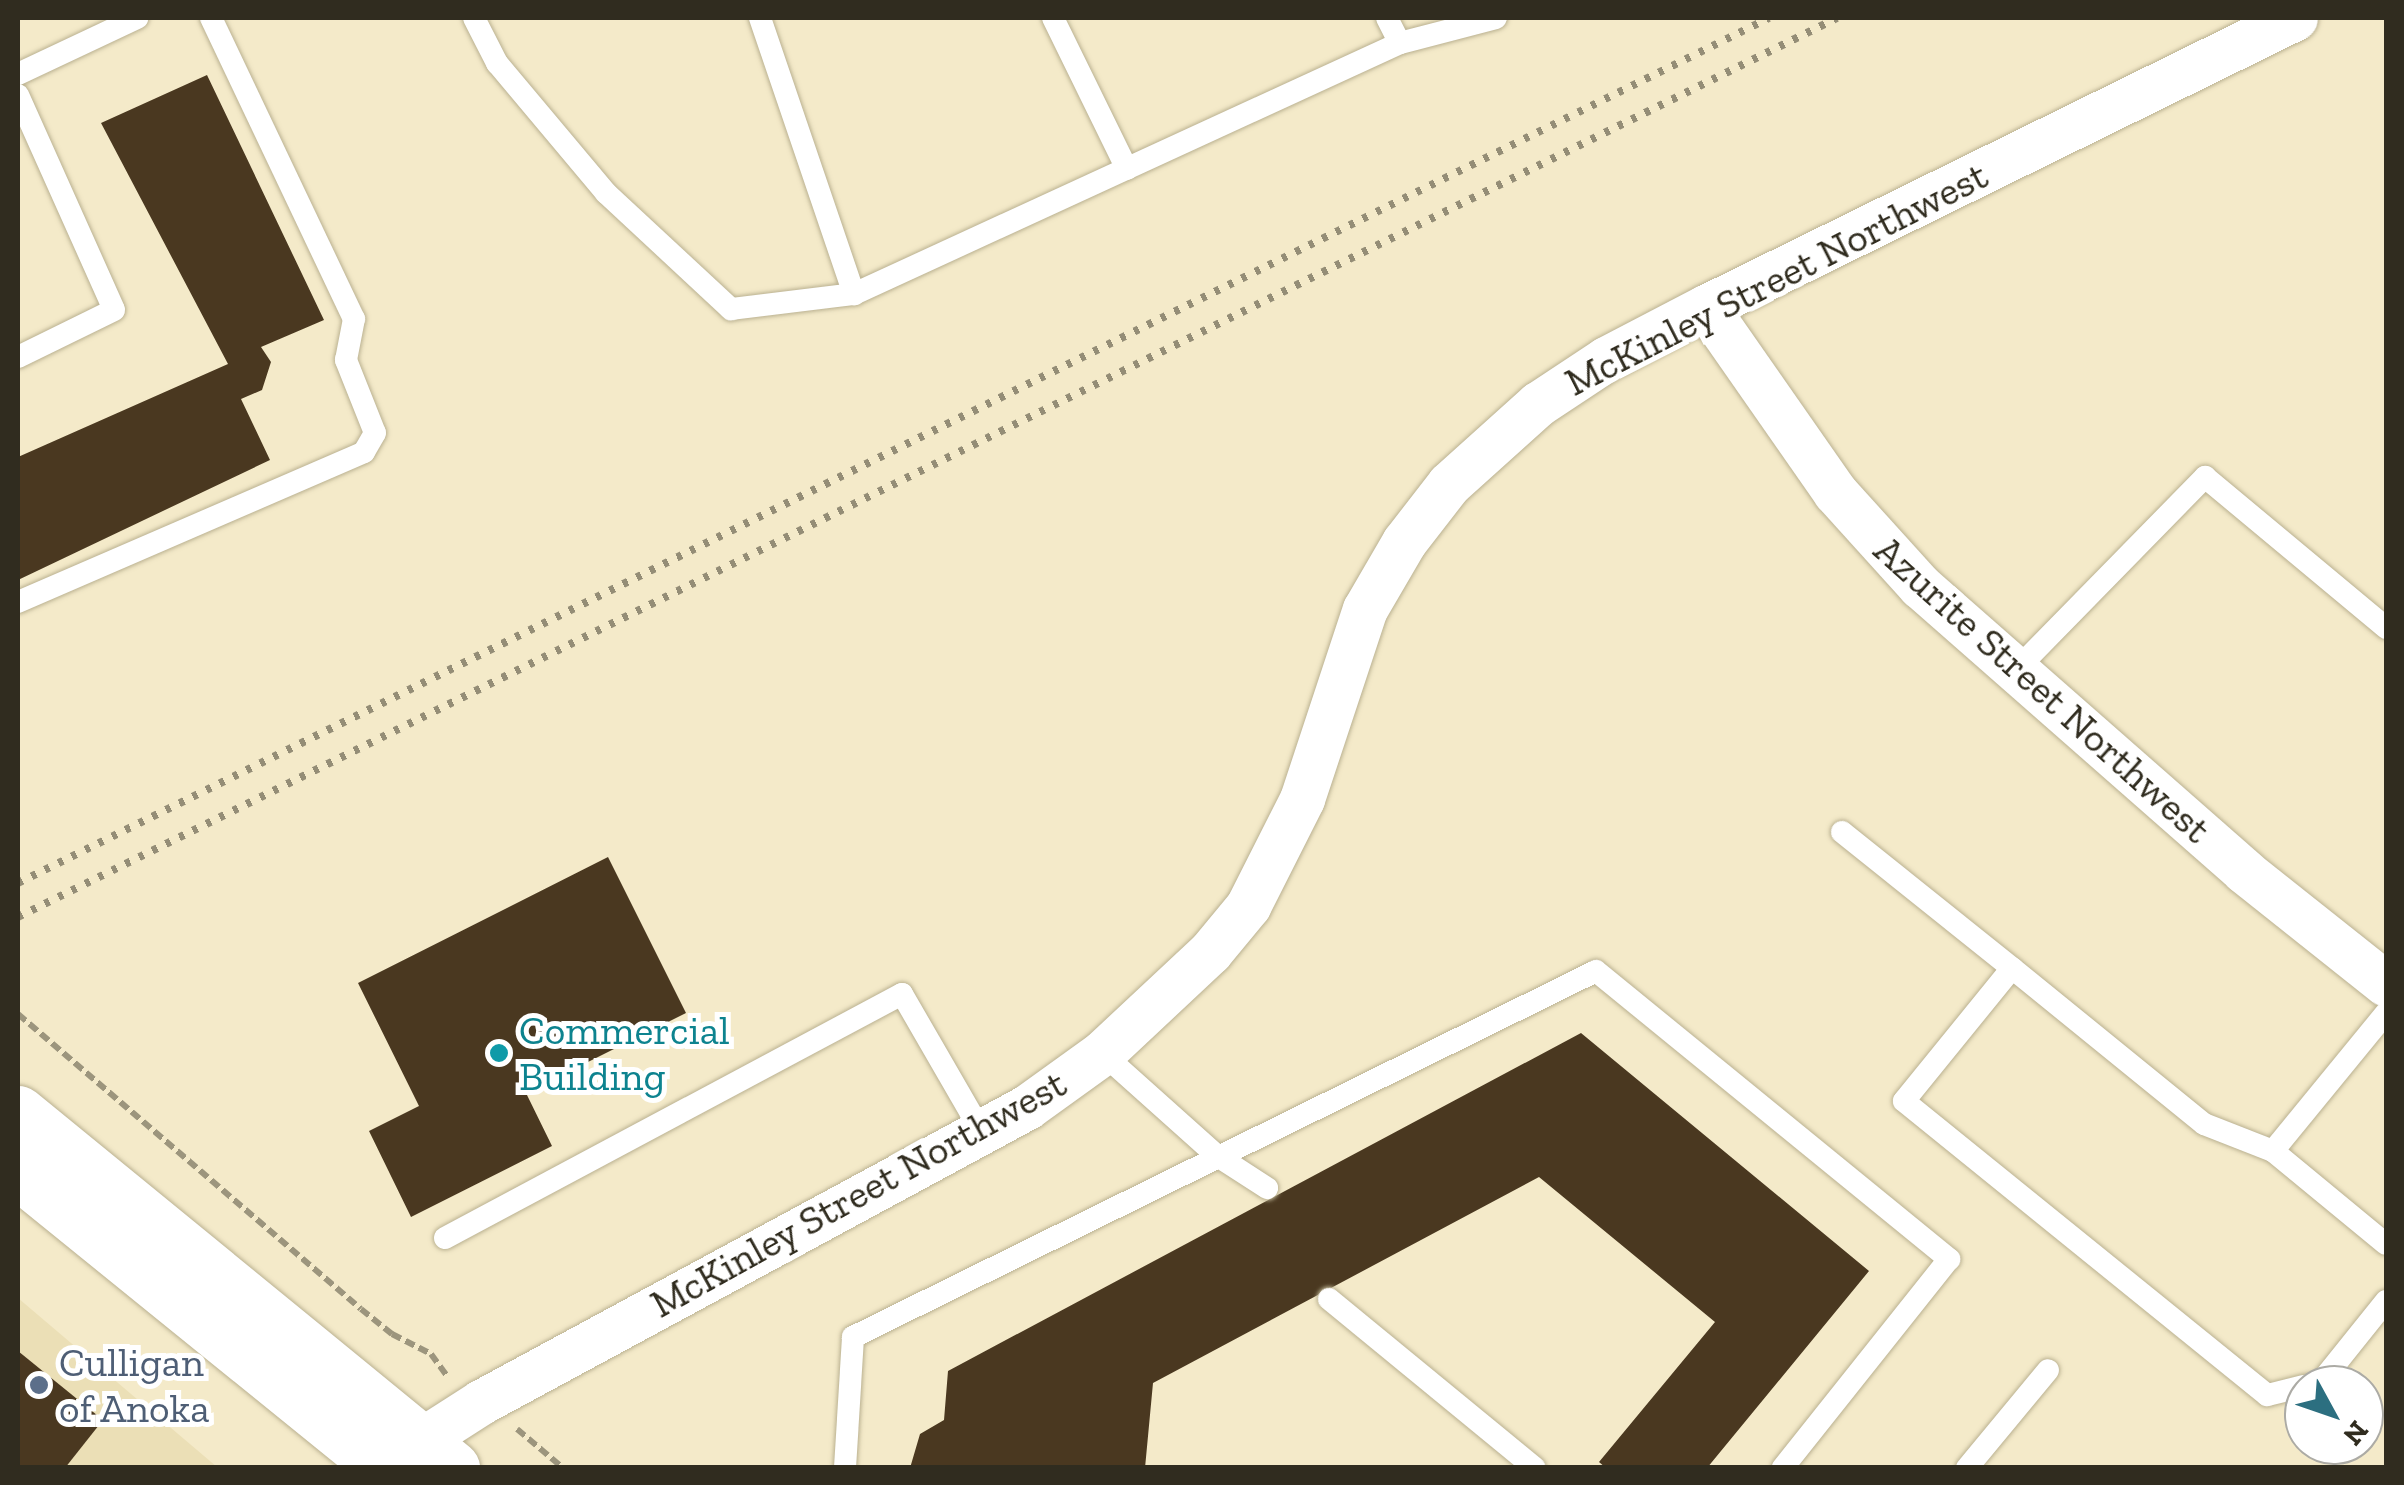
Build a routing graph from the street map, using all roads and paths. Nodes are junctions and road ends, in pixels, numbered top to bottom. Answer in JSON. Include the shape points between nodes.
{"nodes":[{"id":1,"x":137,"y":18,"type":"edge"},
{"id":2,"x":211,"y":18,"type":"edge"},
{"id":3,"x":474,"y":18,"type":"edge"},
{"id":4,"x":760,"y":18,"type":"edge"},
{"id":5,"x":1053,"y":18,"type":"edge"},
{"id":6,"x":1387,"y":18,"type":"edge"},
{"id":7,"x":1496,"y":18,"type":"edge"},
{"id":8,"x":2295,"y":18,"type":"edge"},
{"id":9,"x":1400,"y":43,"type":"junction"},
{"id":10,"x":18,"y":74,"type":"edge"},
{"id":11,"x":21,"y":110,"type":"edge"},
{"id":12,"x":1127,"y":168,"type":"junction"},
{"id":13,"x":854,"y":294,"type":"junction"},
{"id":14,"x":1706,"y":306,"type":"junction"},
{"id":15,"x":18,"y":357,"type":"edge"},
{"id":16,"x":18,"y":602,"type":"edge"},
{"id":17,"x":2386,"y":628,"type":"edge"},
{"id":18,"x":2016,"y":671,"type":"junction"},
{"id":19,"x":1842,"y":832,"type":"dead end"},
{"id":20,"x":2012,"y":968,"type":"junction"},
{"id":21,"x":2384,"y":986,"type":"edge"},
{"id":22,"x":18,"y":1014,"type":"edge"},
{"id":23,"x":1102,"y":1053,"type":"junction"},
{"id":24,"x":980,"y":1129,"type":"junction"},
{"id":25,"x":23,"y":1137,"type":"edge"},
{"id":26,"x":2273,"y":1150,"type":"junction"},
{"id":27,"x":1216,"y":1155,"type":"junction"},
{"id":28,"x":1267,"y":1188,"type":"dead end"},
{"id":29,"x":445,"y":1238,"type":"dead end"},
{"id":30,"x":2386,"y":1244,"type":"edge"},
{"id":31,"x":1328,"y":1299,"type":"dead end"},
{"id":32,"x":2386,"y":1301,"type":"edge"},
{"id":33,"x":2335,"y":1365,"type":"edge"},
{"id":34,"x":2048,"y":1370,"type":"dead end"},
{"id":35,"x":444,"y":1372,"type":"dead end"},
{"id":36,"x":2284,"y":1391,"type":"edge"},
{"id":37,"x":530,"y":1440,"type":"dead end"},
{"id":38,"x":404,"y":1462,"type":"edge"},
{"id":39,"x":564,"y":1468,"type":"edge"},
{"id":40,"x":846,"y":1468,"type":"edge"},
{"id":41,"x":1535,"y":1468,"type":"edge"},
{"id":42,"x":1783,"y":1468,"type":"edge"},
{"id":43,"x":1967,"y":1468,"type":"edge"}],
"edges":[{"from":1,"to":10,"type":"lane"},
{"from":2,"to":16,"type":"lane","via":[[354,318],[346,360],[375,433],[364,452]]},
{"from":3,"to":13,"type":"lane","via":[[497,63],[606,193],[730,309]]},
{"from":4,"to":13,"type":"lane"},
{"from":5,"to":12,"type":"lane"},
{"from":6,"to":9,"type":"lane"},
{"from":7,"to":9,"type":"lane"},
{"from":8,"to":14,"type":"street","name":"McKinley Street Northwest"},
{"from":9,"to":12,"type":"lane"},
{"from":11,"to":15,"type":"lane","via":[[114,310]]},
{"from":12,"to":13,"type":"lane"},
{"from":14,"to":18,"type":"street","name":"Azurite Street Northwest","via":[[1835,492],[1920,586]]},
{"from":14,"to":23,"type":"street","name":"McKinley Street Northwest","via":[[1538,404],[1450,484],[1404,542],[1365,609],[1302,799],[1248,906],[1210,952]]},
{"from":17,"to":18,"type":"lane","via":[[2205,477]]},
{"from":18,"to":21,"type":"street","name":"Azurite Street Northwest"},
{"from":19,"to":20,"type":"lane"},
{"from":20,"to":26,"type":"lane","via":[[2204,1124]]},
{"from":20,"to":36,"type":"lane","via":[[1904,1101],[2267,1395]]},
{"from":21,"to":26,"type":"lane"},
{"from":22,"to":35,"type":"path","via":[[361,1309],[430,1354]]},
{"from":23,"to":24,"type":"street","name":"McKinley Street Northwest","via":[[1027,1107]]},
{"from":23,"to":27,"type":"lane"},
{"from":24,"to":29,"type":"lane","via":[[902,994]]},
{"from":24,"to":38,"type":"street","name":"McKinley Street Northwest"},
{"from":25,"to":38,"type":"street"},
{"from":26,"to":30,"type":"lane"},
{"from":27,"to":28,"type":"lane"},
{"from":27,"to":40,"type":"lane","via":[[853,1337]]},
{"from":27,"to":42,"type":"lane","via":[[1596,971],[1949,1259]]},
{"from":31,"to":41,"type":"lane"},
{"from":32,"to":33,"type":"lane"},
{"from":34,"to":43,"type":"lane"},
{"from":37,"to":39,"type":"path"}]}
